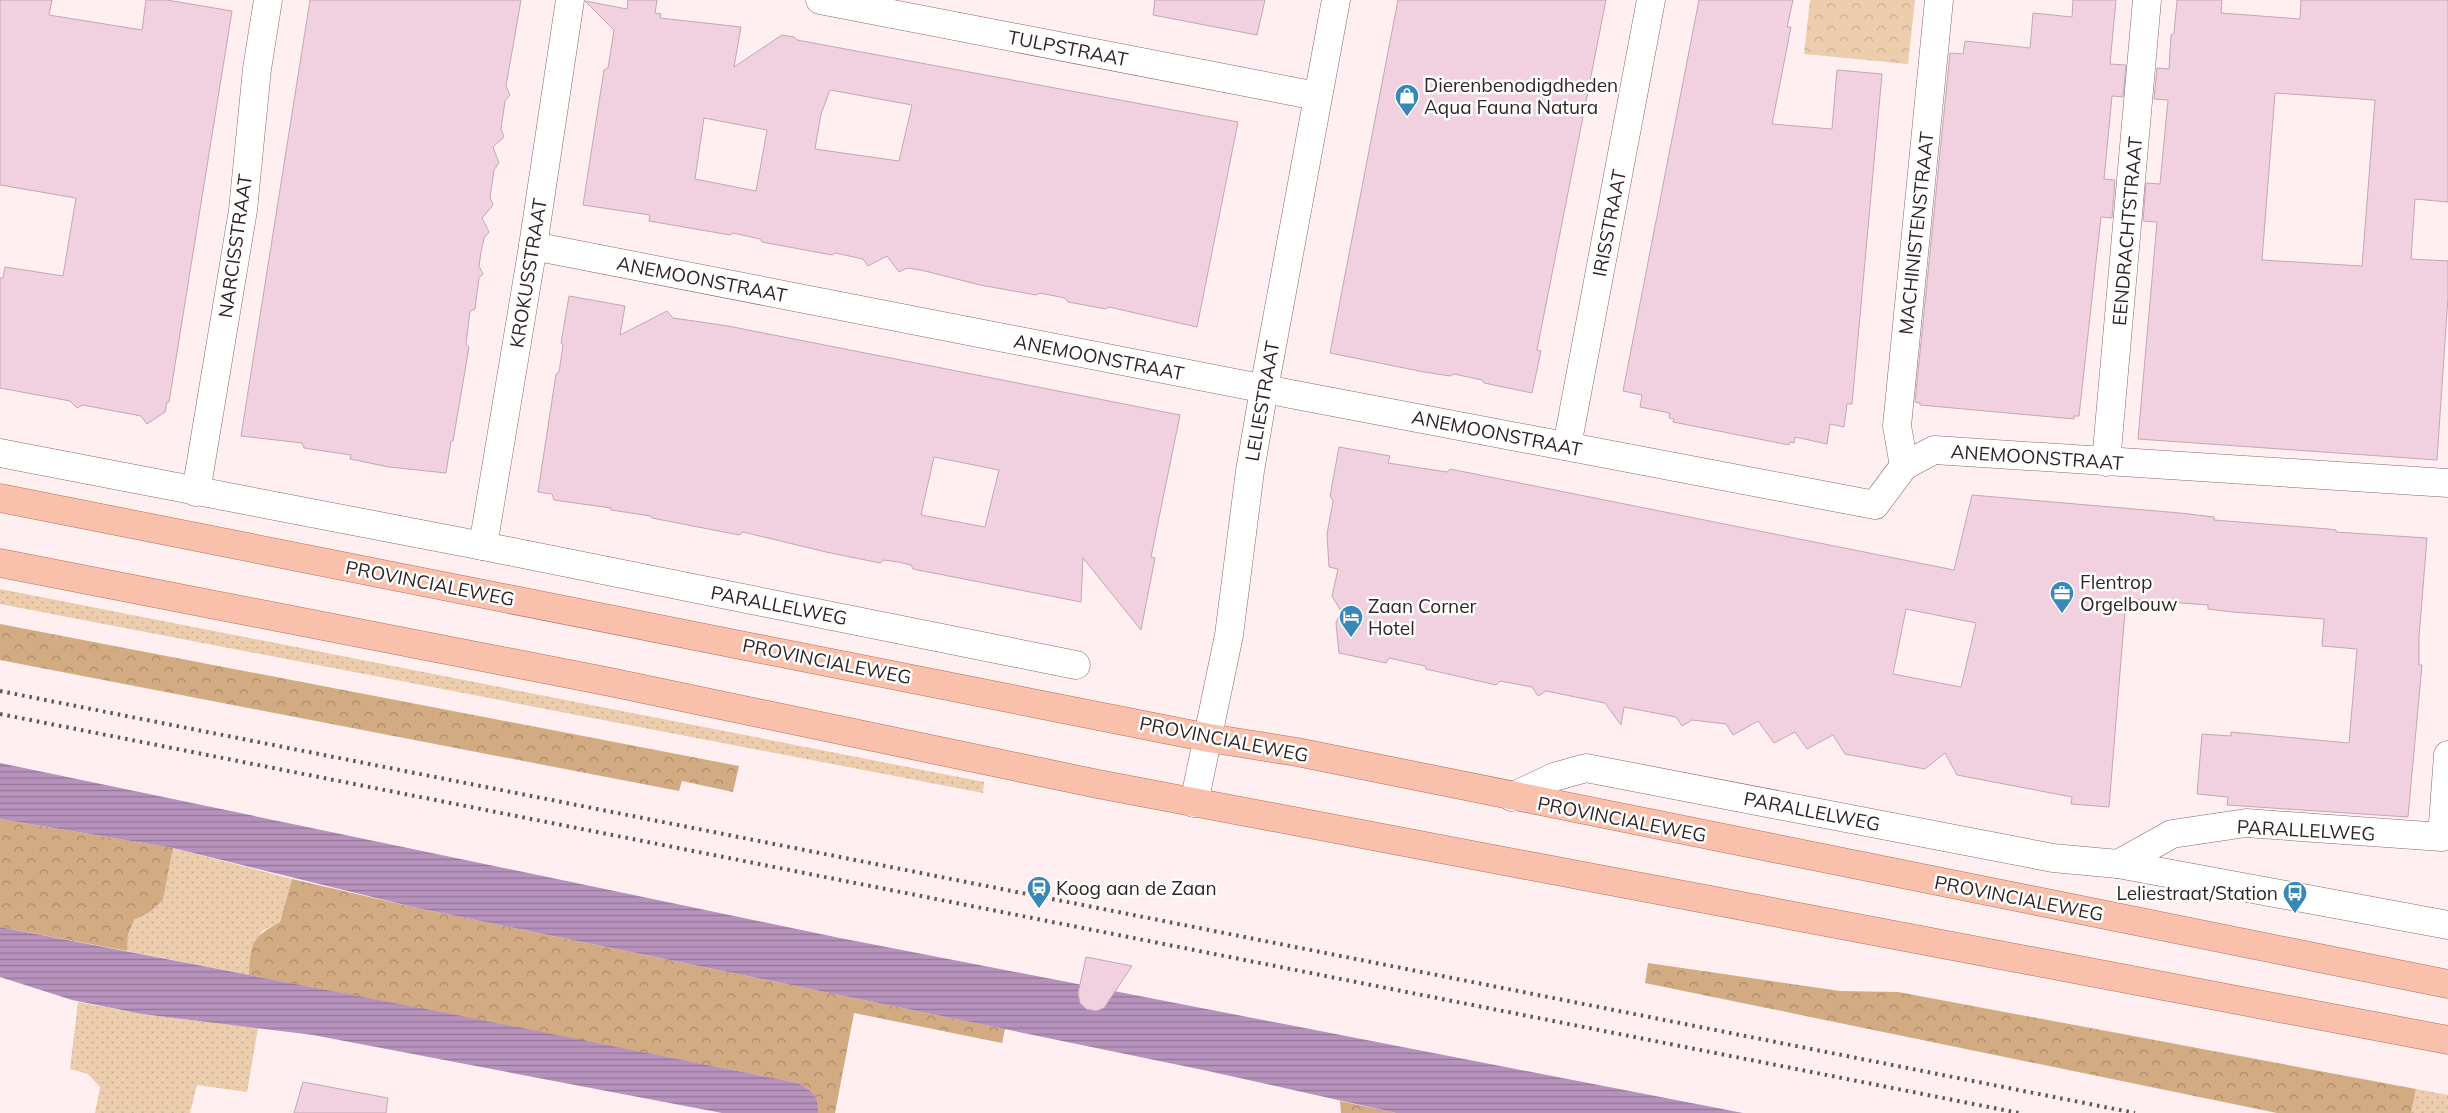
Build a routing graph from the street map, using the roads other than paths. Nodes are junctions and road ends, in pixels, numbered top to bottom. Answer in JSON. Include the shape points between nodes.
{"nodes":[{"id":1,"x":268,"y":0,"type":"edge"},
{"id":2,"x":570,"y":0,"type":"edge"},
{"id":3,"x":820,"y":0,"type":"edge"},
{"id":4,"x":1336,"y":0,"type":"edge"},
{"id":5,"x":1651,"y":0,"type":"edge"},
{"id":6,"x":1939,"y":0,"type":"edge"},
{"id":7,"x":2147,"y":0,"type":"edge"},
{"id":8,"x":1317,"y":96,"type":"junction"},
{"id":9,"x":533,"y":246,"type":"junction"},
{"id":10,"x":1264,"y":389,"type":"junction"},
{"id":11,"x":1567,"y":446,"type":"junction"},
{"id":12,"x":0,"y":453,"type":"edge"},
{"id":13,"x":2106,"y":462,"type":"junction"},
{"id":14,"x":1904,"y":466,"type":"junction"},
{"id":15,"x":2448,"y":483,"type":"edge"},
{"id":16,"x":196,"y":492,"type":"junction"},
{"id":17,"x":0,"y":498,"type":"edge"},
{"id":18,"x":483,"y":546,"type":"junction"},
{"id":19,"x":0,"y":563,"type":"edge"},
{"id":20,"x":1076,"y":665,"type":"dead end"},
{"id":21,"x":1210,"y":738,"type":"junction"},
{"id":22,"x":2448,"y":755,"type":"edge"},
{"id":23,"x":1512,"y":796,"type":"junction"},
{"id":24,"x":1194,"y":803,"type":"junction"},
{"id":25,"x":2118,"y":864,"type":"junction"},
{"id":26,"x":2448,"y":925,"type":"edge"},
{"id":27,"x":2448,"y":984,"type":"edge"},
{"id":28,"x":2448,"y":1040,"type":"edge"}],
"edges":[{"from":1,"to":16,"type":"street","name":"NARCISSTRAAT","via":[[257,69],[243,210]]},
{"from":2,"to":9,"type":"street","name":"KROKUSSTRAAT"},
{"from":3,"to":8,"type":"street","name":"TULPSTRAAT"},
{"from":4,"to":8,"type":"street","name":"LELIESTRAAT"},
{"from":5,"to":11,"type":"street","name":"IRISSTRAAT"},
{"from":6,"to":14,"type":"street","name":"MACHINISTENSTRAAT","via":[[1897,426]]},
{"from":7,"to":13,"type":"street","name":"EENDRACHTSTRAAT"},
{"from":8,"to":10,"type":"street","name":"LELIESTRAAT"},
{"from":9,"to":10,"type":"street","name":"ANEMOONSTRAAT"},
{"from":9,"to":18,"type":"street","name":"KROKUSSTRAAT"},
{"from":10,"to":11,"type":"street","name":"ANEMOONSTRAAT"},
{"from":10,"to":21,"type":"street","name":"LELIESTRAAT","via":[[1233,609]]},
{"from":11,"to":14,"type":"street","name":"ANEMOONSTRAAT","via":[[1875,505]]},
{"from":12,"to":16,"type":"street"},
{"from":13,"to":14,"type":"street","name":"ANEMOONSTRAAT","via":[[1934,450]]},
{"from":13,"to":15,"type":"street","name":"ANEMOONSTRAAT"},
{"from":16,"to":18,"type":"street"},
{"from":17,"to":21,"type":"main road","name":"PROVINCIALEWEG"},
{"from":18,"to":20,"type":"street","name":"PARALLELWEG"},
{"from":19,"to":24,"type":"main road","via":[[610,682]]},
{"from":21,"to":23,"type":"main road","name":"PROVINCIALEWEG","via":[[1297,752]]},
{"from":21,"to":24,"type":"street","name":"LELIESTRAAT"},
{"from":22,"to":25,"type":"street","name":"PARALLELWEG","via":[[2442,837],[2246,823],[2172,834]]},
{"from":23,"to":25,"type":"street","name":"PARALLELWEG","via":[[1554,777],[1586,768],[2053,858]]},
{"from":23,"to":27,"type":"main road","name":"PROVINCIALEWEG"},
{"from":24,"to":28,"type":"main road"},
{"from":25,"to":26,"type":"street","name":"PARALLELWEG"}]}
